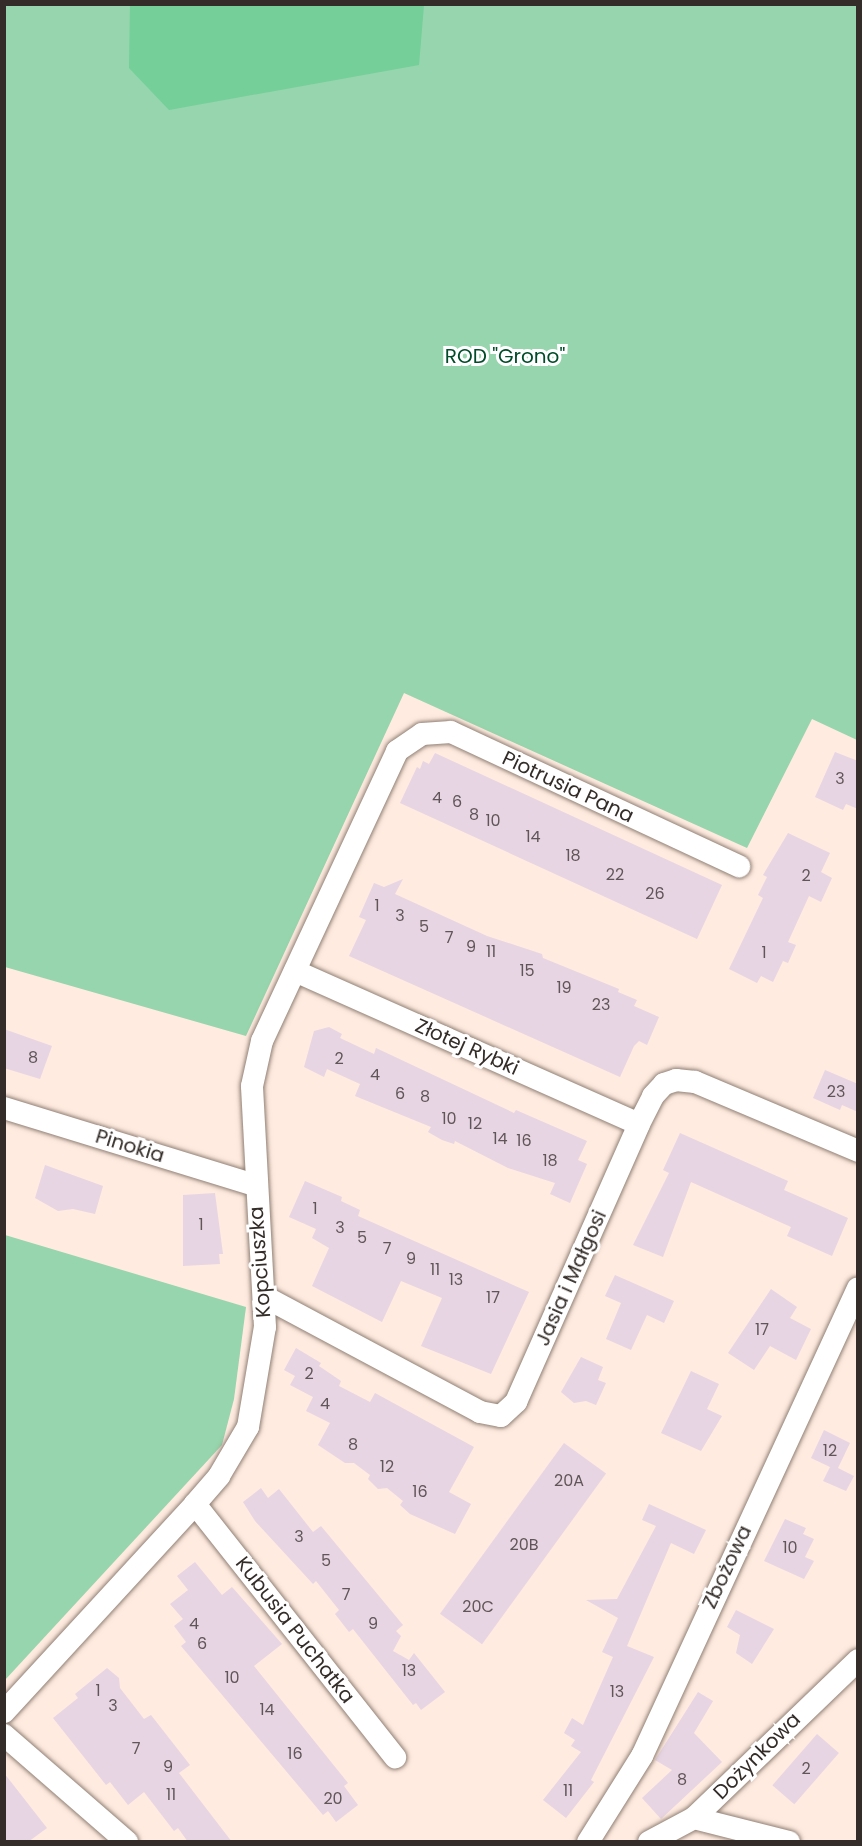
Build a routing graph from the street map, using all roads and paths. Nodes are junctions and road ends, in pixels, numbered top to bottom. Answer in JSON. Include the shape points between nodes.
{"nodes":[{"id":1,"x":397,"y":751,"type":"joint"},
{"id":2,"x":739,"y":866,"type":"dead end"},
{"id":3,"x":295,"y":971,"type":"junction"},
{"id":4,"x":4,"y":1108,"type":"edge"},
{"id":5,"x":639,"y":1124,"type":"junction"},
{"id":6,"x":858,"y":1151,"type":"edge"},
{"id":7,"x":255,"y":1185,"type":"junction"},
{"id":8,"x":858,"y":1288,"type":"edge"},
{"id":9,"x":265,"y":1297,"type":"junction"},
{"id":10,"x":195,"y":1504,"type":"junction"},
{"id":11,"x":858,"y":1660,"type":"edge"},
{"id":12,"x":4,"y":1712,"type":"edge"},
{"id":13,"x":4,"y":1735,"type":"edge"},
{"id":14,"x":395,"y":1757,"type":"dead end"},
{"id":15,"x":694,"y":1818,"type":"junction"},
{"id":16,"x":127,"y":1842,"type":"edge"},
{"id":17,"x":588,"y":1842,"type":"edge"},
{"id":18,"x":649,"y":1842,"type":"edge"},
{"id":19,"x":789,"y":1842,"type":"edge"}],
"edges":[{"from":1,"to":2,"type":"street","name":"Piotrusia Pana","via":[[422,734],[451,732]]},
{"from":1,"to":3,"type":"street","name":"Kopciuszka"},
{"from":3,"to":5,"type":"street","name":"Złotej Rybki"},
{"from":3,"to":7,"type":"street","name":"Kopciuszka","via":[[262,1041],[252,1086]]},
{"from":4,"to":7,"type":"street","name":"Pinokia"},
{"from":5,"to":6,"type":"street","name":"Jasia i Małgosi","via":[[664,1084],[676,1080],[695,1082]]},
{"from":5,"to":9,"type":"street","name":"Jasia i Małgosi","via":[[510,1412],[490,1417]]},
{"from":7,"to":9,"type":"street","name":"Kopciuszka"},
{"from":8,"to":17,"type":"street","name":"Zbożowa","via":[[642,1756]]},
{"from":9,"to":10,"type":"street","name":"Kopciuszka","via":[[261,1357],[248,1427],[219,1476]]},
{"from":10,"to":12,"type":"street","name":"Kopciuszka"},
{"from":10,"to":14,"type":"street","name":"Kubusia Puchatka"},
{"from":11,"to":15,"type":"street","name":"Dożynkowa"},
{"from":13,"to":16,"type":"street"},
{"from":15,"to":18,"type":"street","name":"Dożynkowa"},
{"from":15,"to":19,"type":"street"}]}
